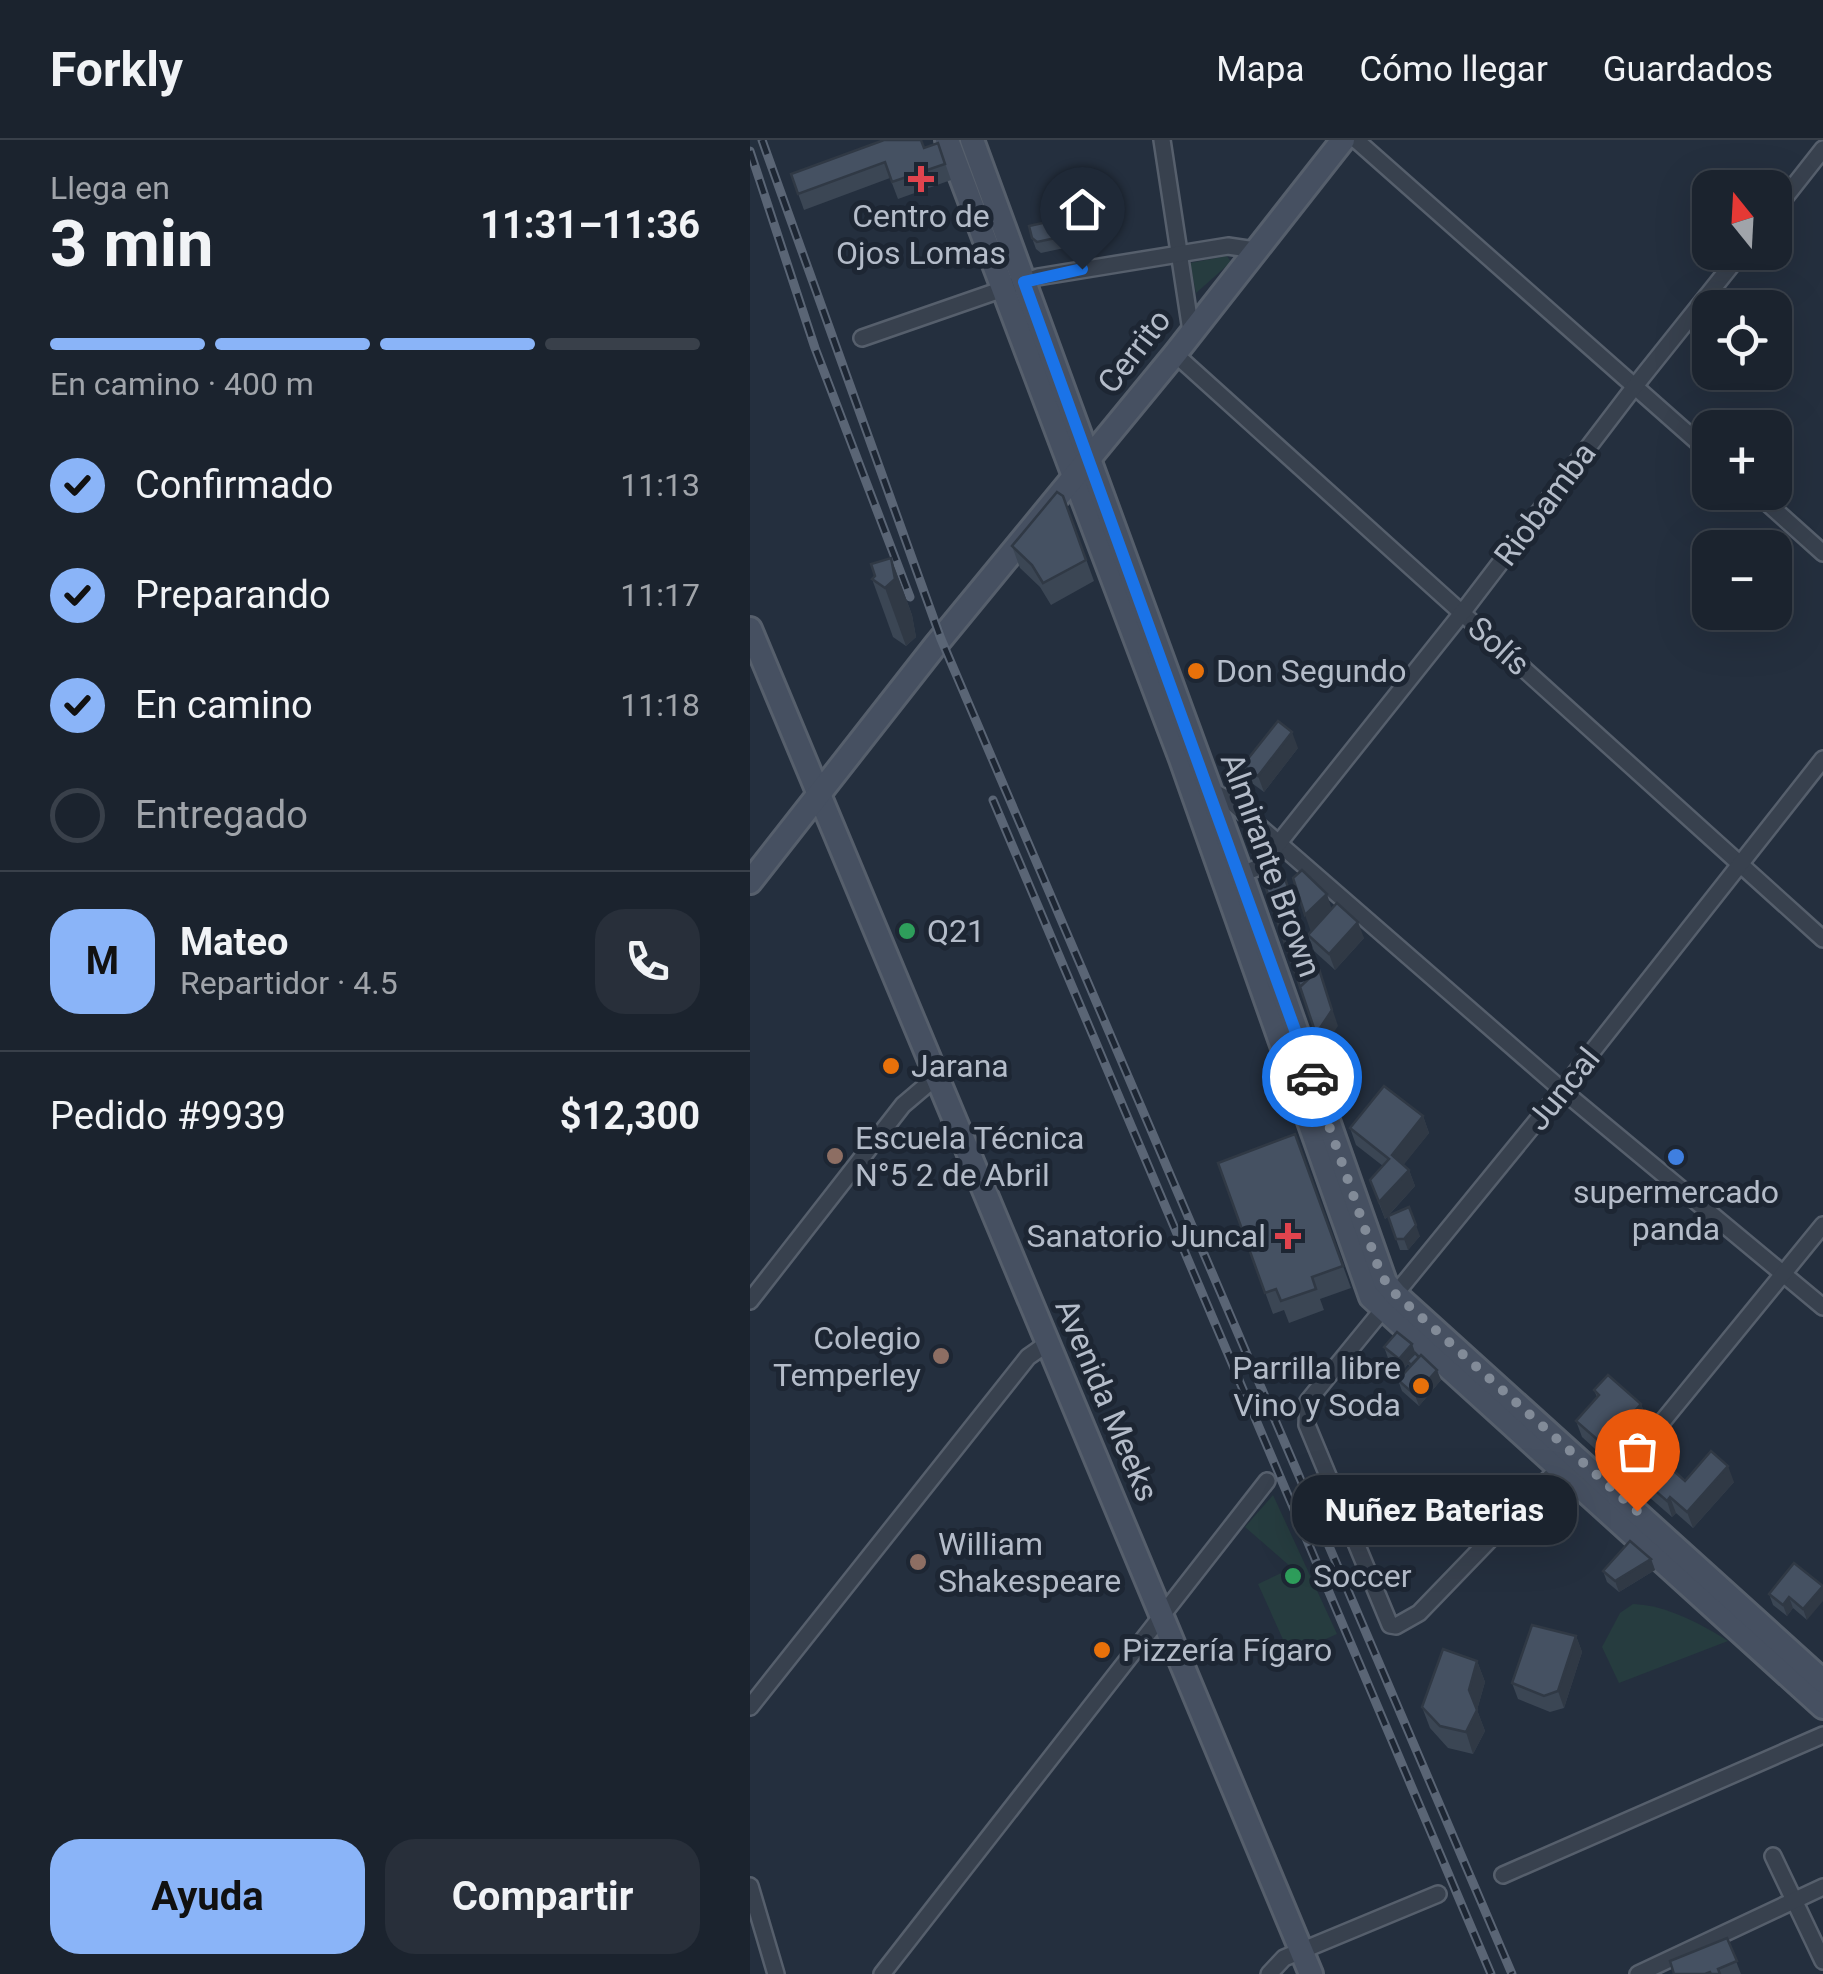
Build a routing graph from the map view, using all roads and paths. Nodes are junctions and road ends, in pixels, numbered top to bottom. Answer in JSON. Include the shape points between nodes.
{"nodes":[{"id":1,"x":947,"y":140,"type":"edge"},
{"id":2,"x":972,"y":140,"type":"edge"},
{"id":3,"x":1162,"y":140,"type":"edge"},
{"id":4,"x":1343,"y":140,"type":"edge"},
{"id":5,"x":1356,"y":140,"type":"edge"},
{"id":6,"x":1805,"y":140,"type":"edge"},
{"id":7,"x":1822,"y":152,"type":"edge"},
{"id":8,"x":1792,"y":189,"type":"edge"},
{"id":9,"x":1254,"y":250,"type":"junction"},
{"id":10,"x":1179,"y":254,"type":"junction"},
{"id":11,"x":1728,"y":270,"type":"edge"},
{"id":12,"x":1024,"y":282,"type":"junction"},
{"id":13,"x":1002,"y":291,"type":"junction"},
{"id":14,"x":1192,"y":331,"type":"junction"},
{"id":15,"x":862,"y":338,"type":"dead end"},
{"id":16,"x":1175,"y":354,"type":"junction"},
{"id":17,"x":1635,"y":386,"type":"junction"},
{"id":18,"x":1692,"y":437,"type":"edge"},
{"id":19,"x":1082,"y":469,"type":"junction"},
{"id":20,"x":1774,"y":510,"type":"edge"},
{"id":21,"x":1823,"y":554,"type":"edge"},
{"id":22,"x":1462,"y":613,"type":"junction"},
{"id":23,"x":750,"y":628,"type":"edge"},
{"id":24,"x":1823,"y":759,"type":"edge"},
{"id":25,"x":1210,"y":790,"type":"junction"},
{"id":26,"x":819,"y":796,"type":"junction"},
{"id":27,"x":1278,"y":842,"type":"junction"},
{"id":28,"x":1740,"y":865,"type":"junction"},
{"id":29,"x":1232,"y":876,"type":"junction"},
{"id":30,"x":750,"y":882,"type":"edge"},
{"id":31,"x":1823,"y":940,"type":"edge"},
{"id":32,"x":936,"y":1077,"type":"junction"},
{"id":33,"x":1562,"y":1090,"type":"junction"},
{"id":34,"x":1823,"y":1224,"type":"edge"},
{"id":35,"x":1785,"y":1274,"type":"junction"},
{"id":36,"x":750,"y":1301,"type":"edge"},
{"id":37,"x":1390,"y":1303,"type":"junction"},
{"id":38,"x":1823,"y":1306,"type":"edge"},
{"id":39,"x":1048,"y":1344,"type":"junction"},
{"id":40,"x":1558,"y":1469,"type":"junction"},
{"id":41,"x":1267,"y":1481,"type":"dead end"},
{"id":42,"x":1603,"y":1495,"type":"junction"},
{"id":43,"x":1162,"y":1618,"type":"junction"},
{"id":44,"x":1823,"y":1680,"type":"edge"},
{"id":45,"x":750,"y":1707,"type":"edge"},
{"id":46,"x":1823,"y":1707,"type":"edge"},
{"id":47,"x":1823,"y":1735,"type":"edge"},
{"id":48,"x":1773,"y":1856,"type":"dead end"},
{"id":49,"x":1503,"y":1875,"type":"dead end"},
{"id":50,"x":750,"y":1886,"type":"edge"},
{"id":51,"x":1823,"y":1887,"type":"edge"},
{"id":52,"x":1438,"y":1894,"type":"dead end"},
{"id":53,"x":1795,"y":1900,"type":"junction"},
{"id":54,"x":1300,"y":1950,"type":"junction"},
{"id":55,"x":1823,"y":1961,"type":"edge"},
{"id":56,"x":776,"y":1974,"type":"edge"},
{"id":57,"x":882,"y":1974,"type":"edge"},
{"id":58,"x":1269,"y":1974,"type":"edge"},
{"id":59,"x":1310,"y":1974,"type":"edge"},
{"id":60,"x":1638,"y":1974,"type":"edge"}],
"edges":[{"from":1,"to":13,"type":"main road","name":"Almirante Brown"},
{"from":2,"to":12,"type":"main road","name":"Almirante Brown"},
{"from":3,"to":10,"type":"street"},
{"from":4,"to":9,"type":"main road","name":"Cerrito"},
{"from":5,"to":17,"type":"street"},
{"from":6,"to":7,"type":"street"},
{"from":7,"to":8,"type":"street"},
{"from":9,"to":10,"type":"street","via":[[1228,246]]},
{"from":9,"to":14,"type":"main road","name":"Cerrito"},
{"from":10,"to":12,"type":"street"},
{"from":10,"to":14,"type":"street"},
{"from":11,"to":17,"type":"street","name":"Riobamba"},
{"from":12,"to":13,"type":"street"},
{"from":12,"to":19,"type":"main road","name":"Almirante Brown"},
{"from":13,"to":15,"type":"street"},
{"from":13,"to":19,"type":"main road","name":"Almirante Brown"},
{"from":14,"to":16,"type":"main road","name":"Cerrito"},
{"from":16,"to":19,"type":"main road","name":"Cerrito"},
{"from":16,"to":22,"type":"street","name":"Solís"},
{"from":17,"to":18,"type":"street"},
{"from":17,"to":22,"type":"street","name":"Riobamba"},
{"from":19,"to":25,"type":"main road","name":"Almirante Brown"},
{"from":19,"to":26,"type":"main road","name":"Cerrito"},
{"from":19,"to":29,"type":"main road","name":"Almirante Brown"},
{"from":20,"to":21,"type":"street"},
{"from":22,"to":27,"type":"street","name":"Riobamba"},
{"from":22,"to":28,"type":"street","name":"Solís"},
{"from":23,"to":26,"type":"main road","name":"Avenida Meeks"},
{"from":24,"to":28,"type":"street","name":"Juncal"},
{"from":25,"to":27,"type":"street"},
{"from":25,"to":29,"type":"main road","name":"Almirante Brown"},
{"from":26,"to":30,"type":"main road","name":"Cerrito"},
{"from":26,"to":32,"type":"main road","name":"Avenida Meeks"},
{"from":27,"to":29,"type":"street","name":"Riobamba","via":[[1256,868]]},
{"from":27,"to":33,"type":"street"},
{"from":28,"to":31,"type":"street","name":"Solís"},
{"from":28,"to":33,"type":"street","name":"Juncal"},
{"from":29,"to":37,"type":"main road","name":"Almirante Brown"},
{"from":32,"to":36,"type":"street","via":[[903,1106]]},
{"from":32,"to":39,"type":"main road","name":"Avenida Meeks"},
{"from":33,"to":35,"type":"street"},
{"from":33,"to":37,"type":"street","name":"Juncal"},
{"from":34,"to":35,"type":"street"},
{"from":35,"to":38,"type":"street"},
{"from":35,"to":42,"type":"street"},
{"from":37,"to":40,"type":"main road","name":"Almirante Brown"},
{"from":37,"to":40,"type":"street","name":"Juncal","via":[[1308,1400],[1305,1416],[1390,1625],[1419,1612]]},
{"from":37,"to":42,"type":"main road","name":"Almirante Brown"},
{"from":39,"to":43,"type":"main road","name":"Avenida Meeks"},
{"from":39,"to":45,"type":"street","via":[[1028,1358]]},
{"from":40,"to":42,"type":"main road","name":"Almirante Brown"},
{"from":41,"to":43,"type":"street"},
{"from":42,"to":44,"type":"main road","name":"Almirante Brown"},
{"from":42,"to":46,"type":"main road","name":"Almirante Brown"},
{"from":43,"to":54,"type":"main road","name":"Avenida Meeks"},
{"from":43,"to":57,"type":"street"},
{"from":47,"to":49,"type":"street"},
{"from":48,"to":53,"type":"street"},
{"from":50,"to":56,"type":"street"},
{"from":51,"to":53,"type":"street"},
{"from":52,"to":54,"type":"street"},
{"from":53,"to":55,"type":"street"},
{"from":53,"to":60,"type":"street"},
{"from":54,"to":58,"type":"street"},
{"from":54,"to":59,"type":"main road","name":"Avenida Meeks"}]}
